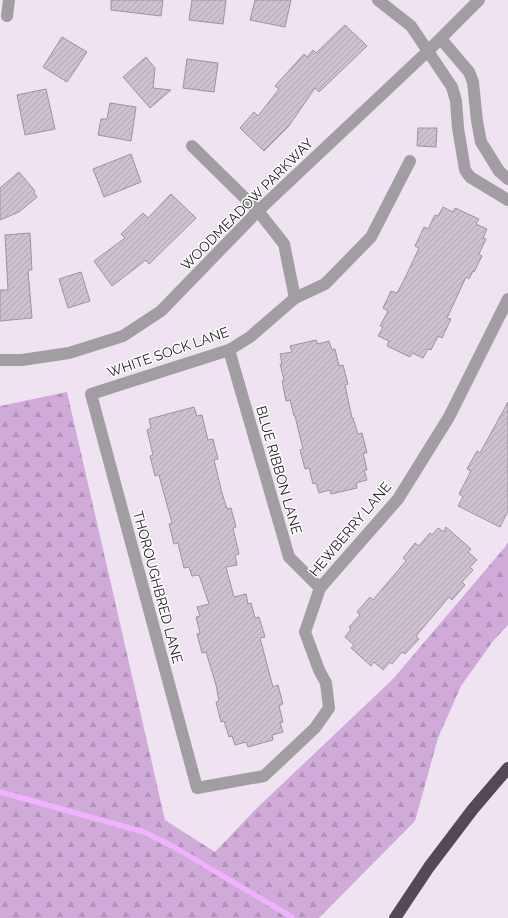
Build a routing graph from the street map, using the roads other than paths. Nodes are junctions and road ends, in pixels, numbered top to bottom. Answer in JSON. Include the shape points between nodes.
{"nodes":[{"id":1,"x":9,"y":0,"type":"edge"},
{"id":2,"x":378,"y":0,"type":"edge"},
{"id":3,"x":479,"y":0,"type":"edge"},
{"id":4,"x":7,"y":16,"type":"dead end"},
{"id":5,"x":441,"y":38,"type":"junction"},
{"id":6,"x":428,"y":51,"type":"junction"},
{"id":7,"x":192,"y":146,"type":"dead end"},
{"id":8,"x":410,"y":161,"type":"dead end"},
{"id":9,"x":508,"y":179,"type":"edge"},
{"id":10,"x":508,"y":200,"type":"edge"},
{"id":11,"x":258,"y":211,"type":"junction"},
{"id":12,"x":295,"y":298,"type":"junction"},
{"id":13,"x":508,"y":299,"type":"edge"},
{"id":14,"x":229,"y":350,"type":"junction"},
{"id":15,"x":0,"y":360,"type":"edge"},
{"id":16,"x":91,"y":394,"type":"joint"},
{"id":17,"x":320,"y":588,"type":"junction"},
{"id":18,"x":508,"y":768,"type":"edge"},
{"id":19,"x":197,"y":788,"type":"joint"},
{"id":20,"x":395,"y":918,"type":"edge"}],
"edges":[{"from":1,"to":4,"type":"street"},
{"from":2,"to":6,"type":"street","via":[[411,26]]},
{"from":3,"to":5,"type":"street","name":"WOODMEADOW PARKWAY"},
{"from":5,"to":6,"type":"street","name":"WOODMEADOW PARKWAY"},
{"from":5,"to":9,"type":"street","via":[[469,72],[473,82],[481,142],[499,171]]},
{"from":6,"to":10,"type":"street","via":[[452,86],[465,170],[470,177]]},
{"from":6,"to":11,"type":"street","name":"WOODMEADOW PARKWAY"},
{"from":7,"to":11,"type":"street"},
{"from":8,"to":12,"type":"street","name":"WHITE SOCK LANE","via":[[371,237],[325,284]]},
{"from":11,"to":12,"type":"street","via":[[284,244]]},
{"from":11,"to":15,"type":"street","name":"WOODMEADOW PARKWAY","via":[[161,311],[123,336],[69,353],[22,360]]},
{"from":12,"to":14,"type":"street","name":"WHITE SOCK LANE","via":[[250,337]]},
{"from":13,"to":17,"type":"street","name":"HEWBERRY LANE","via":[[449,417],[398,499]]},
{"from":14,"to":16,"type":"street","name":"WHITE SOCK LANE"},
{"from":14,"to":17,"type":"street","name":"BLUE RIBBON LANE","via":[[289,557]]},
{"from":16,"to":19,"type":"street","name":"THOROUGHBRED LANE"},
{"from":17,"to":19,"type":"street","name":"HEWBERRY LANE","via":[[305,632],[326,683],[329,708],[315,728],[264,776]]},
{"from":18,"to":20,"type":"highway","via":[[429,867]]}]}
